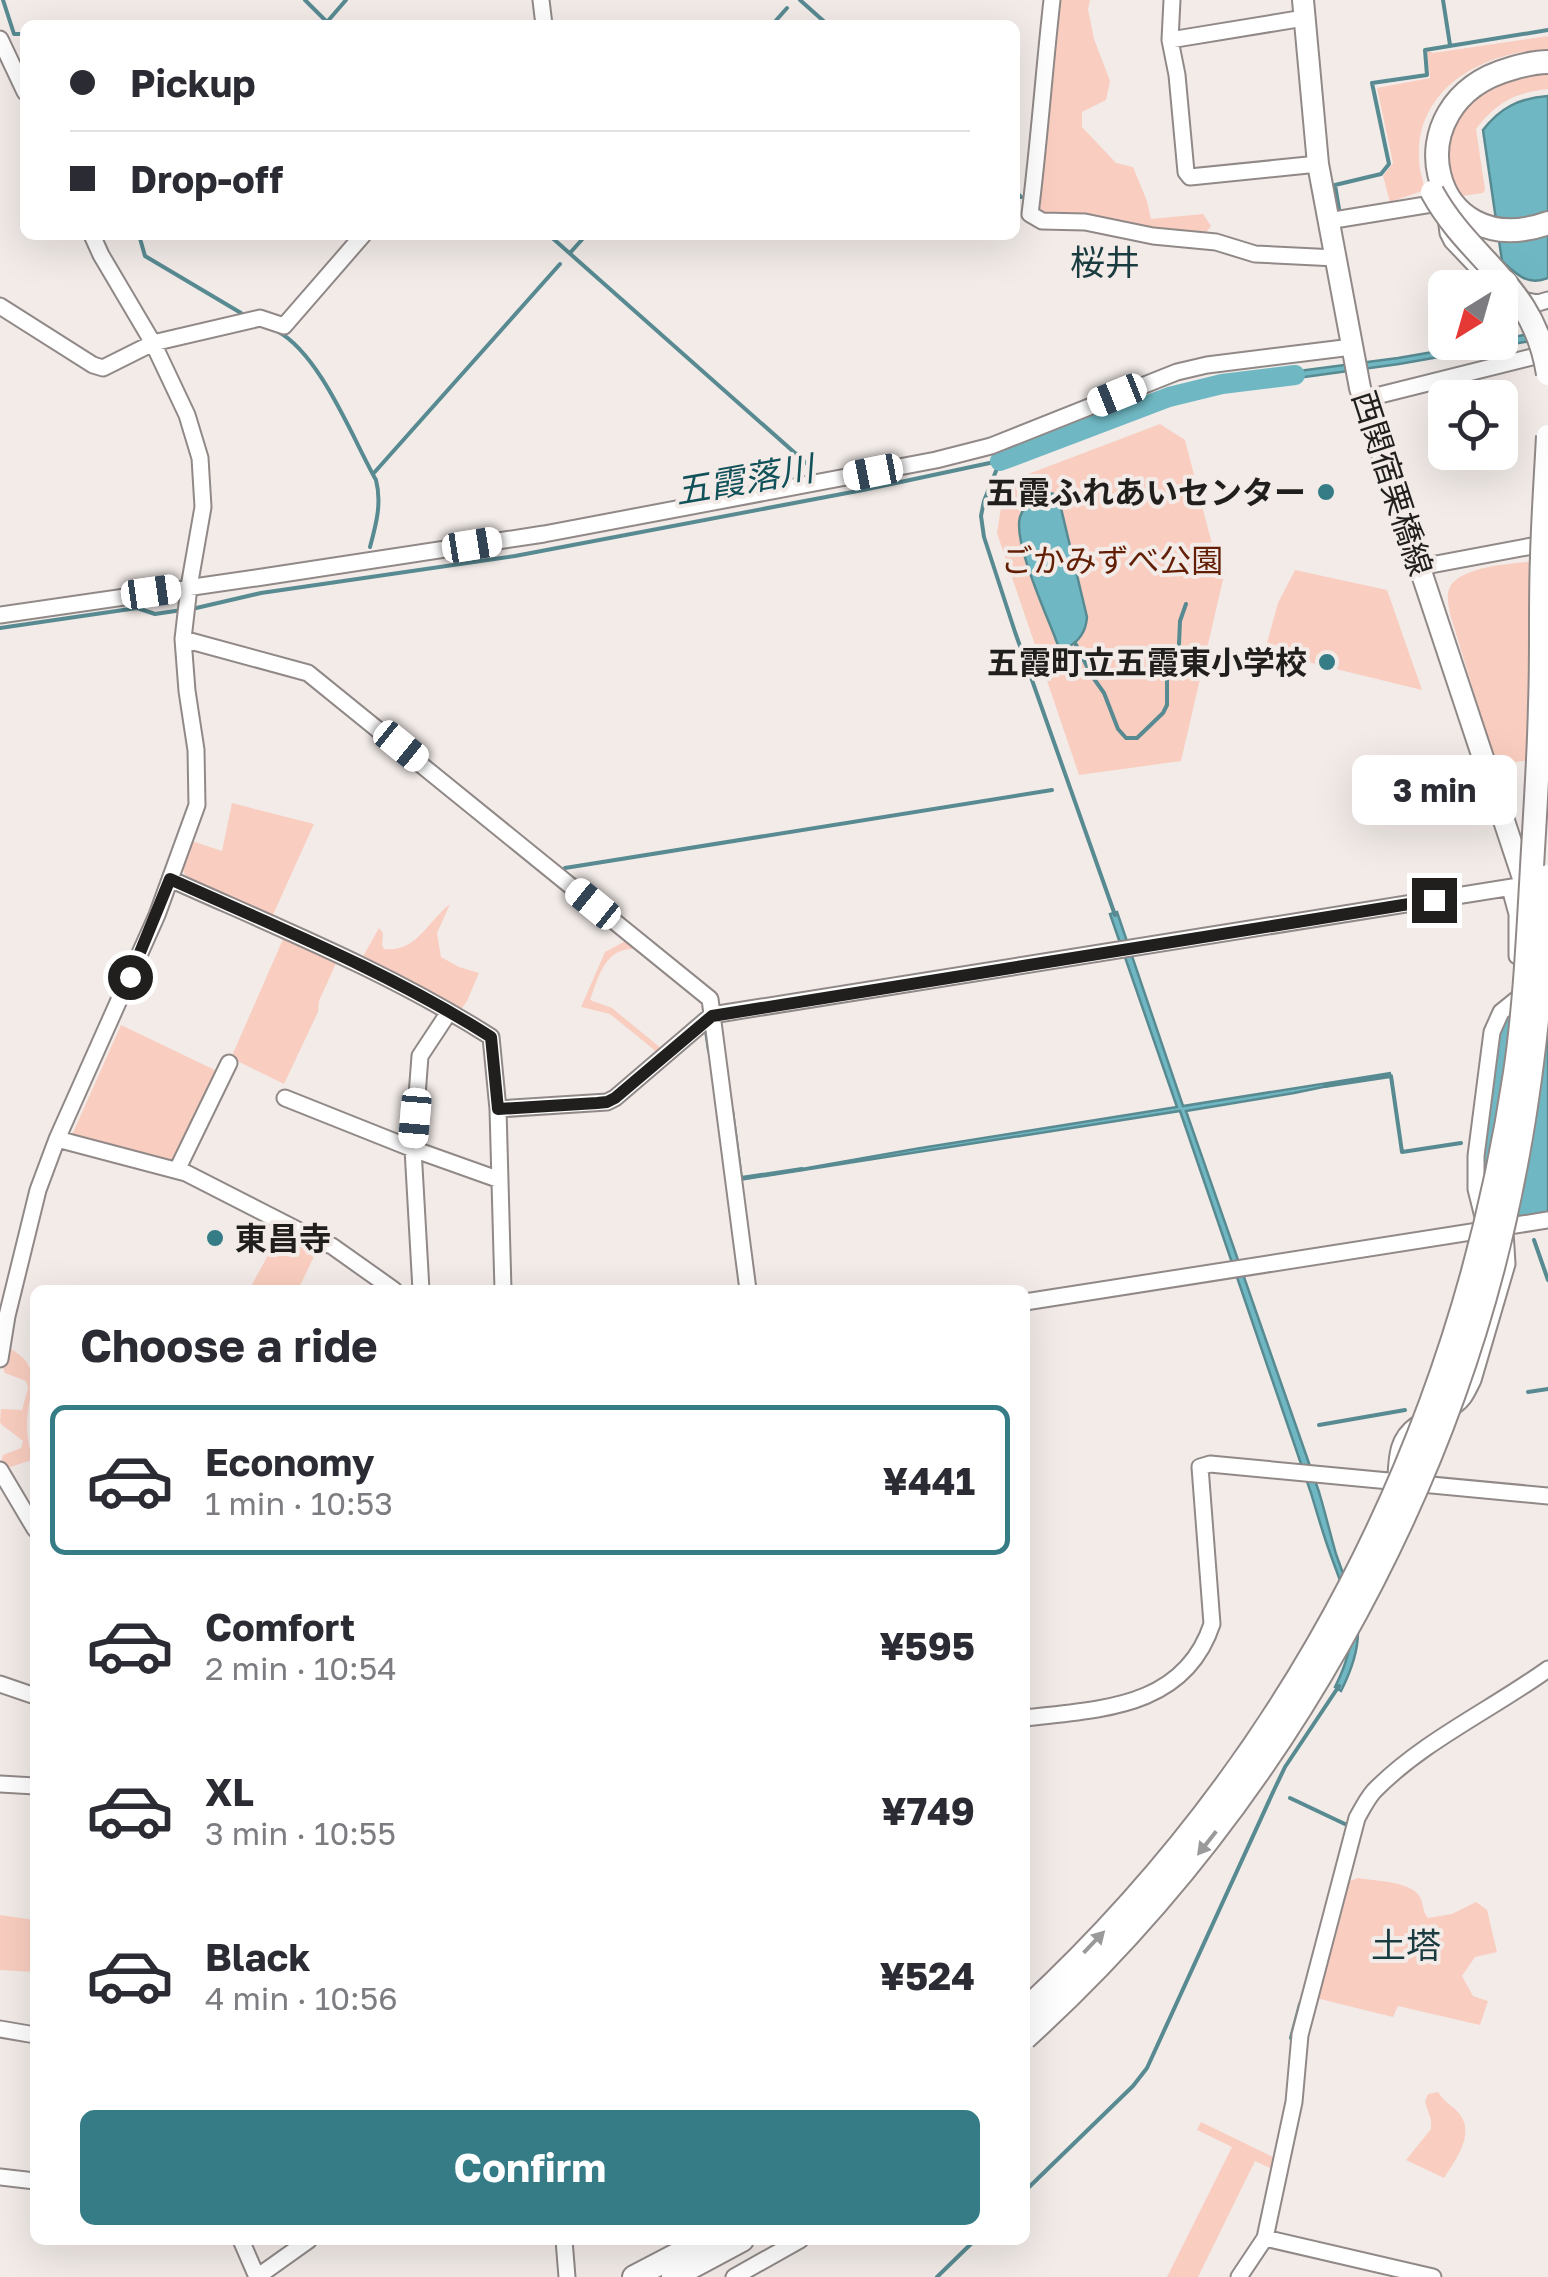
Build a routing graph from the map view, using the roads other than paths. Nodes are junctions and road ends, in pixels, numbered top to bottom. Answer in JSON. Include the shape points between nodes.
{"nodes":[{"id":1,"x":1052,"y":0,"type":"edge"},
{"id":2,"x":1172,"y":0,"type":"edge"},
{"id":3,"x":1304,"y":9,"type":"edge"},
{"id":4,"x":0,"y":39,"type":"edge"},
{"id":5,"x":1170,"y":40,"type":"junction"},
{"id":6,"x":1548,"y":53,"type":"edge"},
{"id":7,"x":1548,"y":62,"type":"edge"},
{"id":8,"x":20,"y":81,"type":"edge"},
{"id":9,"x":1318,"y":164,"type":"junction"},
{"id":10,"x":1437,"y":190,"type":"junction"},
{"id":11,"x":1328,"y":221,"type":"junction"},
{"id":12,"x":1548,"y":224,"type":"edge"},
{"id":13,"x":94,"y":240,"type":"edge"},
{"id":14,"x":359,"y":240,"type":"edge"},
{"id":15,"x":1336,"y":258,"type":"junction"},
{"id":16,"x":1480,"y":270,"type":"edge"},
{"id":17,"x":1518,"y":299,"type":"edge"},
{"id":18,"x":1548,"y":300,"type":"edge"},
{"id":19,"x":0,"y":306,"type":"edge"},
{"id":20,"x":153,"y":342,"type":"junction"},
{"id":21,"x":1352,"y":350,"type":"junction"},
{"id":22,"x":1548,"y":353,"type":"edge"},
{"id":23,"x":1548,"y":374,"type":"edge"},
{"id":24,"x":1361,"y":388,"type":"junction"},
{"id":25,"x":1548,"y":436,"type":"edge"},
{"id":26,"x":1548,"y":543,"type":"edge"},
{"id":27,"x":1420,"y":567,"type":"junction"},
{"id":28,"x":189,"y":591,"type":"junction"},
{"id":29,"x":1548,"y":603,"type":"edge"},
{"id":30,"x":0,"y":615,"type":"edge"},
{"id":31,"x":184,"y":631,"type":"junction"},
{"id":32,"x":1540,"y":706,"type":"junction"},
{"id":33,"x":170,"y":879,"type":"junction"},
{"id":34,"x":1528,"y":883,"type":"edge"},
{"id":35,"x":1548,"y":952,"type":"edge"},
{"id":36,"x":1529,"y":990,"type":"junction"},
{"id":37,"x":1548,"y":1010,"type":"edge"},
{"id":38,"x":450,"y":1012,"type":"junction"},
{"id":39,"x":712,"y":1016,"type":"junction"},
{"id":40,"x":229,"y":1064,"type":"dead end"},
{"id":41,"x":285,"y":1098,"type":"dead end"},
{"id":42,"x":498,"y":1109,"type":"junction"},
{"id":43,"x":57,"y":1139,"type":"junction"},
{"id":44,"x":412,"y":1149,"type":"junction"},
{"id":45,"x":177,"y":1170,"type":"junction"},
{"id":46,"x":500,"y":1180,"type":"junction"},
{"id":47,"x":1548,"y":1220,"type":"edge"},
{"id":48,"x":1505,"y":1227,"type":"junction"},
{"id":49,"x":1486,"y":1230,"type":"junction"},
{"id":50,"x":387,"y":1285,"type":"edge"},
{"id":51,"x":422,"y":1285,"type":"edge"},
{"id":52,"x":503,"y":1285,"type":"edge"},
{"id":53,"x":747,"y":1285,"type":"edge"},
{"id":54,"x":1030,"y":1301,"type":"edge"},
{"id":55,"x":0,"y":1359,"type":"edge"},
{"id":56,"x":0,"y":1470,"type":"edge"},
{"id":57,"x":1396,"y":1482,"type":"junction"},
{"id":58,"x":1548,"y":1496,"type":"edge"},
{"id":59,"x":30,"y":1521,"type":"edge"},
{"id":60,"x":1548,"y":1670,"type":"edge"},
{"id":61,"x":0,"y":1684,"type":"edge"},
{"id":62,"x":30,"y":1694,"type":"edge"},
{"id":63,"x":1030,"y":1717,"type":"edge"},
{"id":64,"x":0,"y":1784,"type":"edge"},
{"id":65,"x":30,"y":1786,"type":"edge"},
{"id":66,"x":1030,"y":2005,"type":"edge"},
{"id":67,"x":0,"y":2029,"type":"edge"},
{"id":68,"x":30,"y":2034,"type":"edge"},
{"id":69,"x":1030,"y":2034,"type":"edge"},
{"id":70,"x":0,"y":2177,"type":"edge"},
{"id":71,"x":30,"y":2180,"type":"edge"},
{"id":72,"x":1265,"y":2238,"type":"junction"},
{"id":73,"x":243,"y":2245,"type":"edge"},
{"id":74,"x":302,"y":2245,"type":"edge"},
{"id":75,"x":565,"y":2245,"type":"edge"},
{"id":76,"x":695,"y":2245,"type":"edge"},
{"id":77,"x":733,"y":2245,"type":"edge"},
{"id":78,"x":791,"y":2245,"type":"edge"},
{"id":79,"x":1387,"y":2271,"type":"edge"},
{"id":80,"x":257,"y":2277,"type":"edge"},
{"id":81,"x":568,"y":2277,"type":"edge"},
{"id":82,"x":634,"y":2277,"type":"edge"},
{"id":83,"x":673,"y":2277,"type":"edge"},
{"id":84,"x":734,"y":2277,"type":"edge"},
{"id":85,"x":1239,"y":2277,"type":"edge"},
{"id":86,"x":1432,"y":2277,"type":"edge"}],
"edges":[{"from":1,"to":15,"type":"street","via":[[1030,214],[1255,254]]},
{"from":2,"to":5,"type":"street"},
{"from":3,"to":5,"type":"street"},
{"from":3,"to":9,"type":"main road","name":"西関宿栗橋線"},
{"from":4,"to":8,"type":"street"},
{"from":5,"to":9,"type":"street","via":[[1190,177]]},
{"from":6,"to":10,"type":"highway","via":[[1493,63],[1462,80],[1441,104],[1425,152],[1427,176]]},
{"from":7,"to":10,"type":"highway","via":[[1494,74],[1459,98],[1438,136]]},
{"from":9,"to":11,"type":"main road","name":"西関宿栗橋線"},
{"from":10,"to":12,"type":"highway","via":[[1485,227],[1517,232]]},
{"from":10,"to":23,"type":"highway","bridge":true,"via":[[1456,229],[1515,292],[1542,344]]},
{"from":11,"to":15,"type":"main road","name":"西関宿栗橋線"},
{"from":11,"to":16,"type":"street","via":[[1444,202],[1452,241]]},
{"from":13,"to":20,"type":"street"},
{"from":14,"to":20,"type":"street","via":[[284,326],[260,318]]},
{"from":15,"to":21,"type":"main road","name":"西関宿栗橋線"},
{"from":17,"to":18,"type":"street"},
{"from":19,"to":20,"type":"street","via":[[103,368]]},
{"from":20,"to":28,"type":"street","via":[[196,439],[202,473]]},
{"from":21,"to":24,"type":"main road","name":"西関宿栗橋線"},
{"from":21,"to":28,"type":"street","via":[[1177,372],[992,446],[936,460],[544,534]]},
{"from":22,"to":24,"type":"street"},
{"from":24,"to":27,"type":"main road","name":"西関宿栗橋線"},
{"from":25,"to":32,"type":"highway","bridge":true},
{"from":26,"to":27,"type":"street"},
{"from":27,"to":34,"type":"main road","name":"西関宿栗橋線"},
{"from":28,"to":30,"type":"street"},
{"from":28,"to":31,"type":"street"},
{"from":29,"to":32,"type":"highway","bridge":true},
{"from":31,"to":33,"type":"street","via":[[198,805]]},
{"from":31,"to":39,"type":"street","via":[[308,673],[710,999]]},
{"from":66,"to":32,"type":"highway","one_way":true,"bridge":true,"via":[[1172,1856],[1260,1739],[1333,1620],[1415,1445],[1475,1269],[1499,1168],[1527,951]]},
{"from":33,"to":38,"type":"street"},
{"from":33,"to":43,"type":"street"},
{"from":34,"to":35,"type":"main road","name":"西関宿栗橋線"},
{"from":34,"to":36,"type":"street","via":[[1516,914],[1518,968]]},
{"from":34,"to":39,"type":"street"},
{"from":34,"to":69,"type":"highway","one_way":true,"bridge":true,"via":[[1544,953],[1532,1072],[1491,1274],[1437,1436],[1347,1630],[1232,1810],[1136,1928]]},
{"from":36,"to":37,"type":"street"},
{"from":36,"to":49,"type":"street","via":[[1501,1012],[1492,1032],[1476,1156]]},
{"from":38,"to":42,"type":"street","via":[[491,1037]]},
{"from":38,"to":44,"type":"street","via":[[420,1056]]},
{"from":39,"to":42,"type":"street","via":[[607,1102]]},
{"from":39,"to":53,"type":"street"},
{"from":40,"to":45,"type":"street"},
{"from":41,"to":44,"type":"street"},
{"from":42,"to":46,"type":"street"},
{"from":43,"to":45,"type":"street"},
{"from":43,"to":55,"type":"street","via":[[38,1190]]},
{"from":44,"to":46,"type":"street"},
{"from":44,"to":51,"type":"street"},
{"from":45,"to":50,"type":"street","via":[[332,1246]]},
{"from":46,"to":52,"type":"street"},
{"from":47,"to":48,"type":"street"},
{"from":48,"to":49,"type":"street"},
{"from":48,"to":57,"type":"street","via":[[1505,1276],[1473,1380],[1456,1406],[1410,1430],[1398,1451]]},
{"from":49,"to":54,"type":"street"},
{"from":56,"to":59,"type":"street"},
{"from":57,"to":58,"type":"street"},
{"from":57,"to":63,"type":"street","via":[[1200,1467],[1212,1624],[1207,1638],[1176,1678],[1140,1700]]},
{"from":60,"to":72,"type":"street","via":[[1398,1770],[1356,1818],[1306,1989],[1294,2102]]},
{"from":61,"to":62,"type":"street"},
{"from":64,"to":65,"type":"street"},
{"from":67,"to":68,"type":"street"},
{"from":70,"to":71,"type":"street"},
{"from":72,"to":79,"type":"street"},
{"from":72,"to":85,"type":"street"},
{"from":73,"to":80,"type":"street"},
{"from":74,"to":80,"type":"street"},
{"from":75,"to":81,"type":"street"},
{"from":76,"to":82,"type":"highway"},
{"from":77,"to":83,"type":"highway"},
{"from":78,"to":84,"type":"street"},
{"from":79,"to":86,"type":"street"}]}
